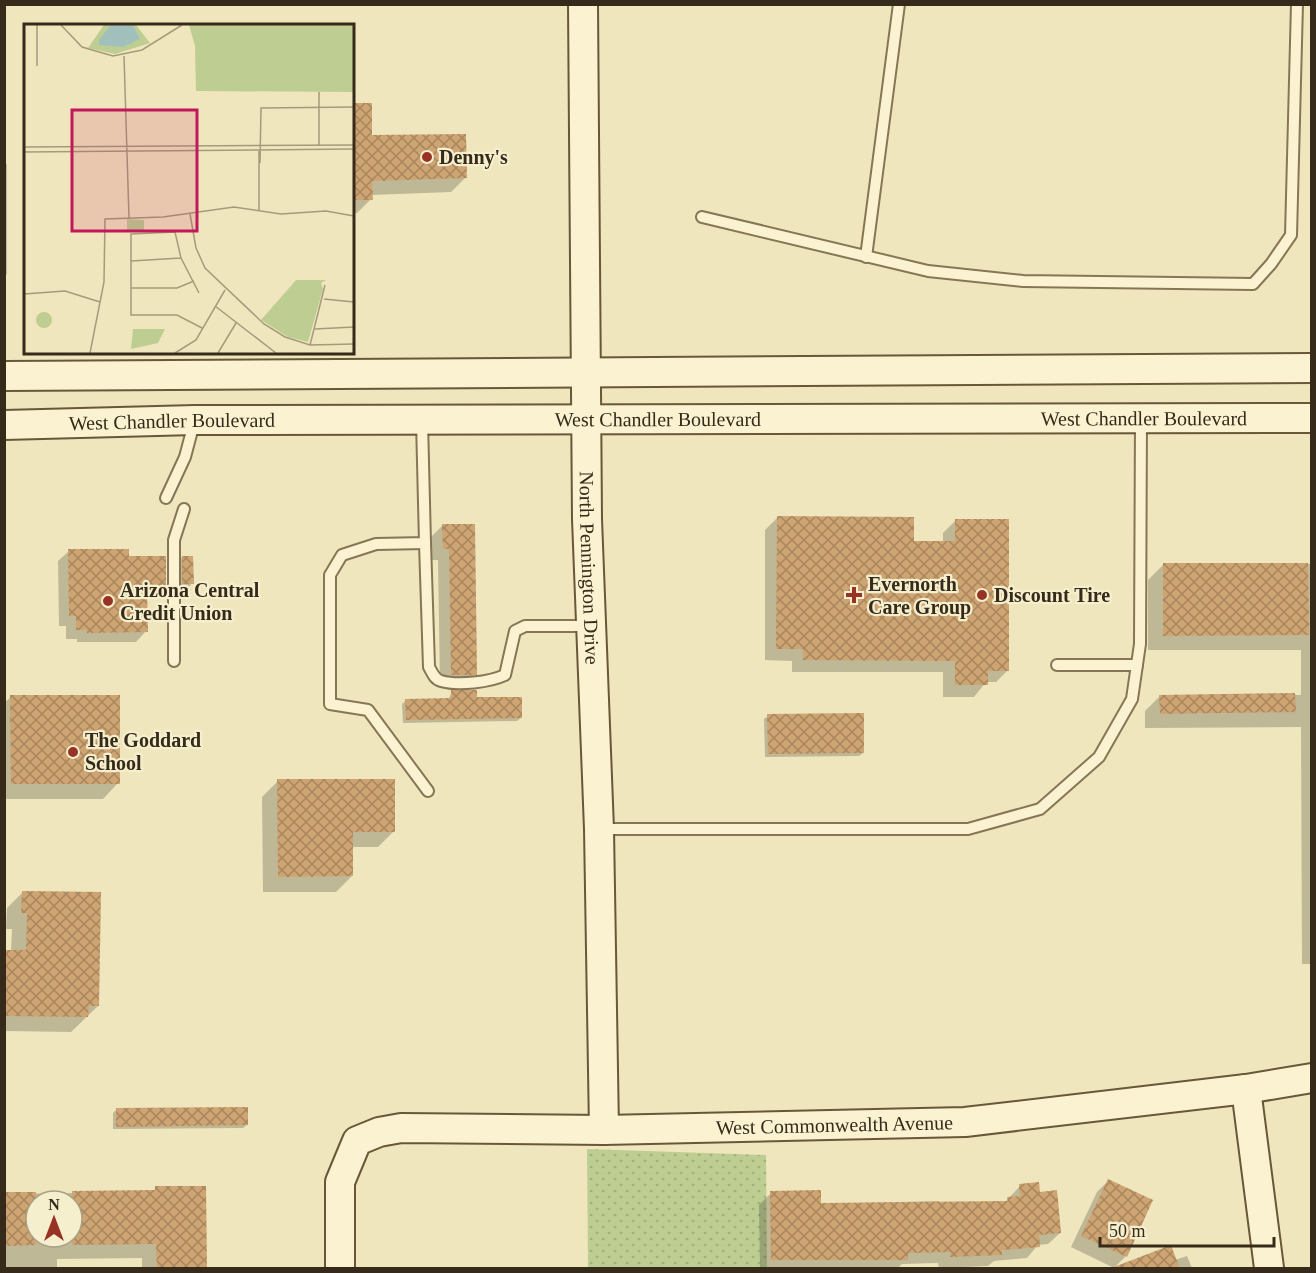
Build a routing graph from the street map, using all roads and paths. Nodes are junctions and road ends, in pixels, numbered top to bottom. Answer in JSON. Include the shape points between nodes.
{"nodes":[{"id":1,"x":583,"y":4,"type":"edge"},
{"id":2,"x":899,"y":4,"type":"edge"},
{"id":3,"x":1297,"y":4,"type":"edge"},
{"id":4,"x":702,"y":217,"type":"dead end"},
{"id":5,"x":866,"y":256,"type":"junction"},
{"id":6,"x":1311,"y":368,"type":"edge"},
{"id":7,"x":584,"y":371,"type":"junction"},
{"id":8,"x":4,"y":376,"type":"edge"},
{"id":9,"x":585,"y":418,"type":"junction"},
{"id":10,"x":1311,"y":418,"type":"edge"},
{"id":11,"x":1141,"y":419,"type":"junction"},
{"id":12,"x":195,"y":420,"type":"junction"},
{"id":13,"x":422,"y":420,"type":"junction"},
{"id":14,"x":4,"y":425,"type":"edge"},
{"id":15,"x":166,"y":498,"type":"dead end"},
{"id":16,"x":184,"y":509,"type":"dead end"},
{"id":17,"x":425,"y":543,"type":"junction"},
{"id":18,"x":591,"y":626,"type":"junction"},
{"id":19,"x":174,"y":661,"type":"dead end"},
{"id":20,"x":1057,"y":665,"type":"dead end"},
{"id":21,"x":1137,"y":665,"type":"junction"},
{"id":22,"x":429,"y":791,"type":"dead end"},
{"id":23,"x":599,"y":829,"type":"junction"},
{"id":24,"x":1311,"y":1078,"type":"edge"},
{"id":25,"x":1246,"y":1089,"type":"junction"},
{"id":26,"x":604,"y":1130,"type":"junction"},
{"id":27,"x":340,"y":1269,"type":"edge"},
{"id":28,"x":1269,"y":1269,"type":"edge"}],
"edges":[{"from":1,"to":7,"type":"main road","name":"North Pennington Drive"},
{"from":2,"to":5,"type":"lane"},
{"from":3,"to":5,"type":"lane","via":[[1291,235],[1252,284],[1023,281],[928,271]]},
{"from":4,"to":5,"type":"lane"},
{"from":6,"to":7,"type":"main road"},
{"from":7,"to":8,"type":"main road"},
{"from":7,"to":9,"type":"main road","name":"North Pennington Drive"},
{"from":9,"to":11,"type":"main road","name":"West Chandler Boulevard"},
{"from":9,"to":13,"type":"main road","name":"West Chandler Boulevard"},
{"from":9,"to":18,"type":"main road","name":"North Pennington Drive"},
{"from":10,"to":11,"type":"main road","name":"West Chandler Boulevard"},
{"from":11,"to":21,"type":"lane"},
{"from":12,"to":13,"type":"main road","name":"West Chandler Boulevard"},
{"from":12,"to":14,"type":"main road","name":"West Chandler Boulevard"},
{"from":12,"to":15,"type":"lane","via":[[185,457]]},
{"from":13,"to":17,"type":"lane"},
{"from":16,"to":19,"type":"lane","via":[[174,540]]},
{"from":17,"to":18,"type":"lane","via":[[429,666],[441,681],[491,682],[505,675],[514,631],[525,626]]},
{"from":17,"to":22,"type":"lane","via":[[376,544],[342,555],[330,575],[330,704],[368,710]]},
{"from":18,"to":23,"type":"main road","name":"North Pennington Drive"},
{"from":20,"to":21,"type":"lane"},
{"from":21,"to":23,"type":"lane","via":[[1132,699],[1098,757],[1040,809],[968,829]]},
{"from":23,"to":26,"type":"main road","name":"North Pennington Drive"},
{"from":24,"to":25,"type":"main road","name":"West Commonwealth Avenue"},
{"from":25,"to":26,"type":"main road","name":"West Commonwealth Avenue","via":[[965,1122]]},
{"from":25,"to":28,"type":"main road"},
{"from":26,"to":27,"type":"main road","name":"West Commonwealth Avenue","via":[[401,1128],[357,1141],[339,1182]]}]}
